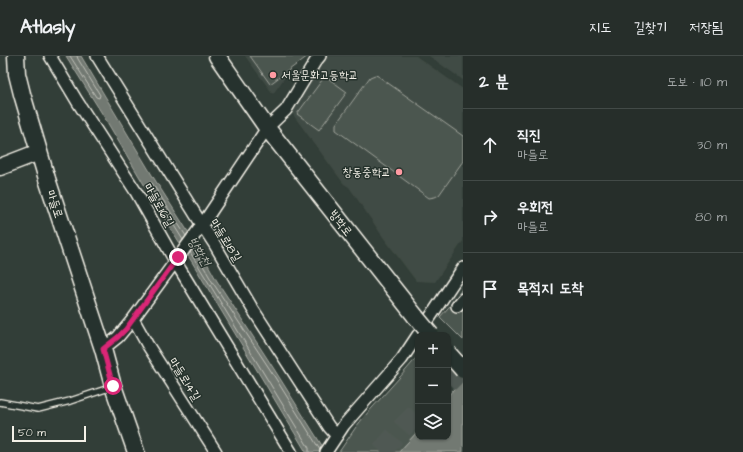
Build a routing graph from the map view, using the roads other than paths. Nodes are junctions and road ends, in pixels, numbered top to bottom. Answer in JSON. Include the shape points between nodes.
{"nodes":[{"id":1,"x":16,"y":56,"type":"edge"},
{"id":2,"x":50,"y":56,"type":"edge"},
{"id":3,"x":97,"y":56,"type":"edge"},
{"id":4,"x":217,"y":56,"type":"edge"},
{"id":5,"x":320,"y":56,"type":"edge"},
{"id":6,"x":266,"y":128,"type":"junction"},
{"id":7,"x":39,"y":152,"type":"junction"},
{"id":8,"x":0,"y":167,"type":"edge"},
{"id":9,"x":199,"y":228,"type":"junction"},
{"id":10,"x":177,"y":259,"type":"junction"},
{"id":11,"x":463,"y":268,"type":"edge"},
{"id":12,"x":133,"y":319,"type":"junction"},
{"id":13,"x":420,"y":332,"type":"edge"},
{"id":14,"x":428,"y":332,"type":"edge"},
{"id":15,"x":415,"y":340,"type":"edge"},
{"id":16,"x":103,"y":349,"type":"junction"},
{"id":17,"x":451,"y":357,"type":"edge"},
{"id":18,"x":463,"y":370,"type":"edge"},
{"id":19,"x":113,"y":386,"type":"junction"},
{"id":20,"x":0,"y":402,"type":"edge"},
{"id":21,"x":337,"y":436,"type":"junction"},
{"id":22,"x":328,"y":449,"type":"edge"},
{"id":23,"x":136,"y":452,"type":"edge"},
{"id":24,"x":216,"y":452,"type":"edge"},
{"id":25,"x":291,"y":452,"type":"edge"}],
"edges":[{"from":1,"to":7,"type":"main road","name":"마들로","via":[[17,74]]},
{"from":2,"to":10,"type":"street","name":"마들로16길"},
{"from":3,"to":9,"type":"street","name":"마들로18길"},
{"from":4,"to":6,"type":"main road","name":"방학로"},
{"from":5,"to":6,"type":"street","via":[[286,110]]},
{"from":6,"to":9,"type":"street"},
{"from":6,"to":14,"type":"main road","name":"방학로","bridge":true},
{"from":7,"to":8,"type":"main road"},
{"from":7,"to":16,"type":"main road","name":"마들로"},
{"from":9,"to":10,"type":"street"},
{"from":9,"to":21,"type":"street","name":"마들로18길","via":[[215,244],[252,308],[329,428]]},
{"from":10,"to":12,"type":"street"},
{"from":10,"to":25,"type":"street","name":"마들로16길"},
{"from":11,"to":13,"type":"street"},
{"from":12,"to":16,"type":"street","via":[[118,337]]},
{"from":12,"to":24,"type":"street","name":"마들로14길"},
{"from":15,"to":21,"type":"street","via":[[402,359]]},
{"from":16,"to":19,"type":"main road","name":"마들로"},
{"from":17,"to":18,"type":"main road","bridge":true},
{"from":19,"to":20,"type":"lane","via":[[38,409]]},
{"from":19,"to":23,"type":"main road","name":"마들로"},
{"from":21,"to":22,"type":"street"}]}
